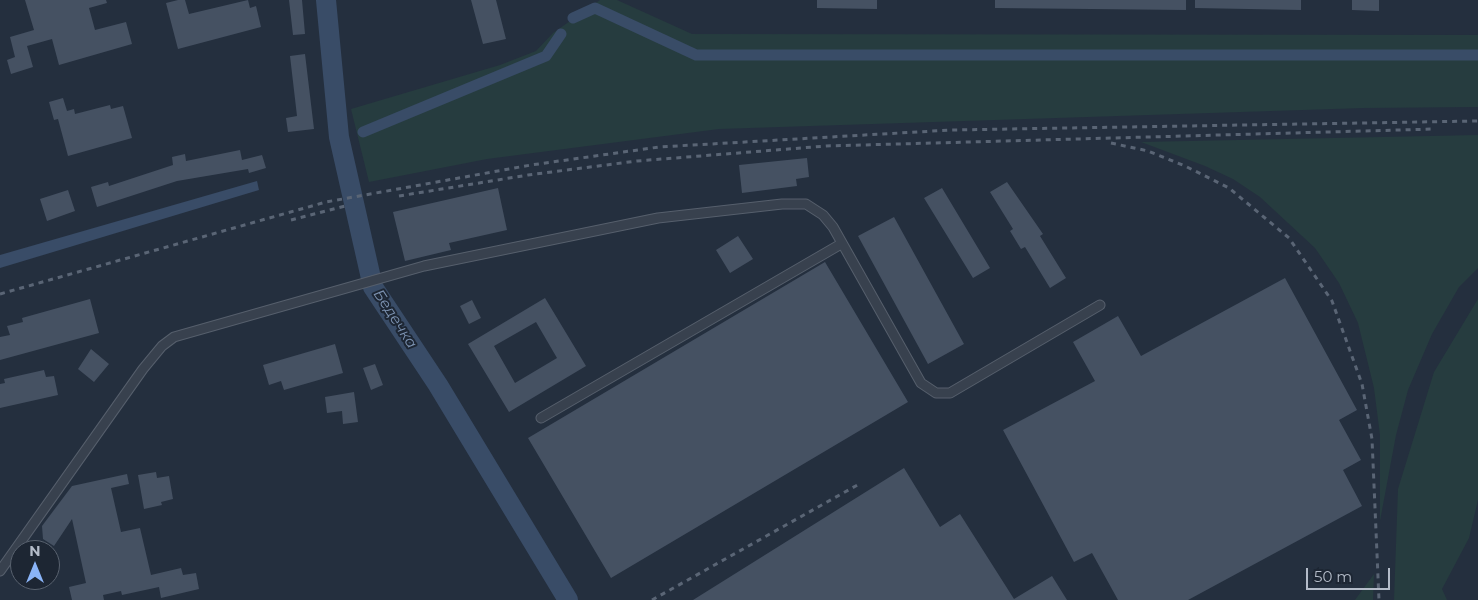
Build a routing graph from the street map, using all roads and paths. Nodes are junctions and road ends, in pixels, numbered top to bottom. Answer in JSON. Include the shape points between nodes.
{"nodes":[{"id":1,"x":841,"y":244,"type":"junction"},
{"id":2,"x":1100,"y":306,"type":"dead end"},
{"id":3,"x":542,"y":418,"type":"dead end"},
{"id":4,"x":0,"y":572,"type":"edge"}],
"edges":[{"from":1,"to":2,"type":"street","via":[[921,383],[936,392],[950,393]]},
{"from":1,"to":3,"type":"street"},
{"from":1,"to":4,"type":"street","via":[[823,215],[806,204],[658,218],[444,262],[174,336],[143,369]]}]}
